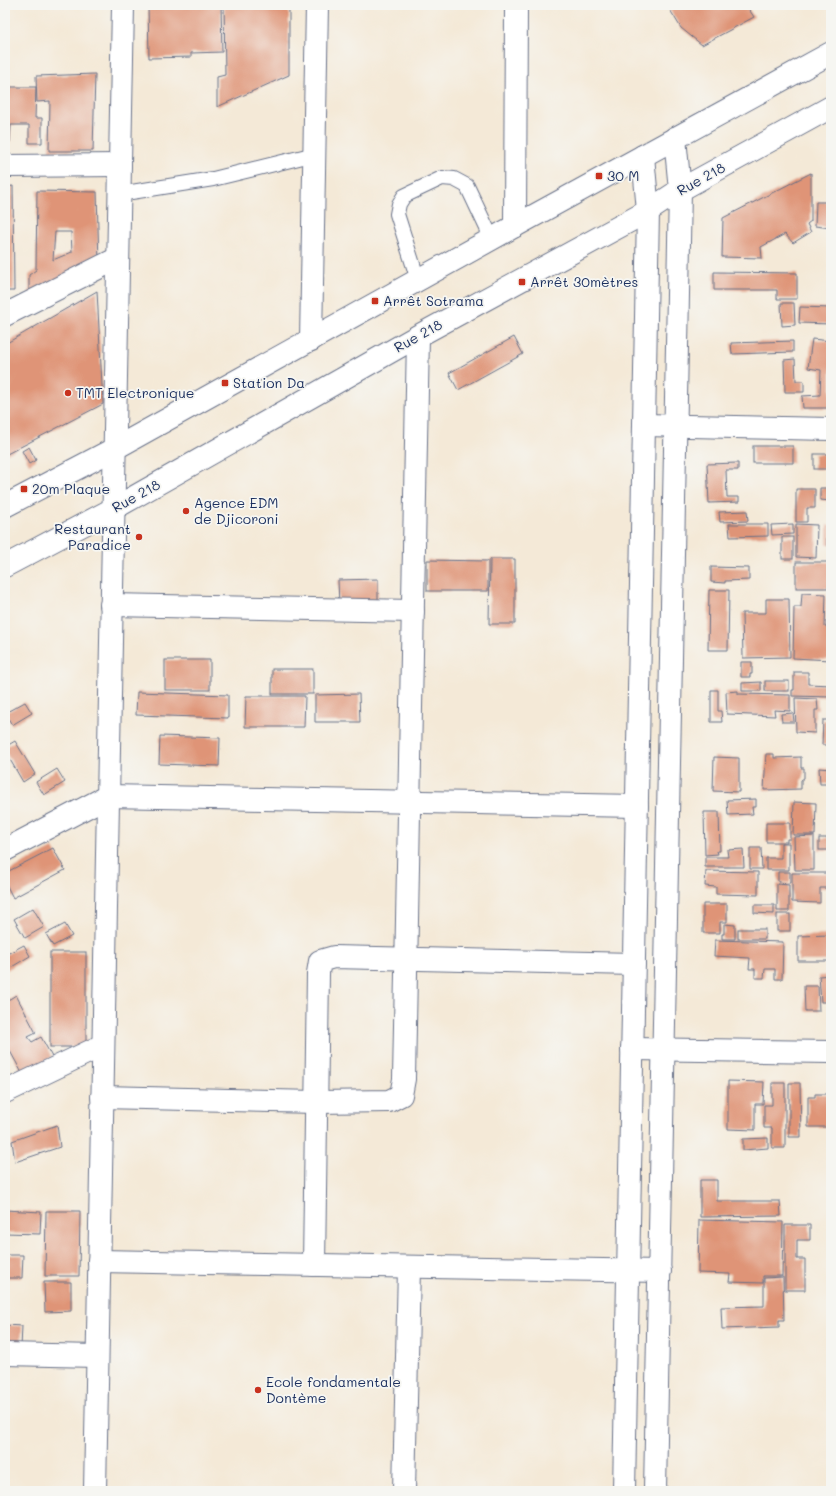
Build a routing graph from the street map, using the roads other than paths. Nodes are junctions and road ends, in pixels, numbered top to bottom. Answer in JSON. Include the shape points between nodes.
{"nodes":[{"id":1,"x":122,"y":5,"type":"edge"},
{"id":2,"x":317,"y":5,"type":"edge"},
{"id":3,"x":516,"y":5,"type":"edge"},
{"id":4,"x":831,"y":53,"type":"edge"},
{"id":5,"x":831,"y":107,"type":"edge"},
{"id":6,"x":675,"y":138,"type":"junction"},
{"id":7,"x":315,"y":154,"type":"junction"},
{"id":8,"x":643,"y":156,"type":"junction"},
{"id":9,"x":120,"y":165,"type":"junction"},
{"id":10,"x":5,"y":166,"type":"edge"},
{"id":11,"x":680,"y":190,"type":"junction"},
{"id":12,"x":119,"y":194,"type":"junction"},
{"id":13,"x":648,"y":211,"type":"junction"},
{"id":14,"x":515,"y":226,"type":"junction"},
{"id":15,"x":492,"y":239,"type":"junction"},
{"id":16,"x":118,"y":258,"type":"junction"},
{"id":17,"x":418,"y":280,"type":"junction"},
{"id":18,"x":5,"y":315,"type":"edge"},
{"id":19,"x":418,"y":336,"type":"junction"},
{"id":20,"x":311,"y":340,"type":"junction"},
{"id":21,"x":644,"y":425,"type":"junction"},
{"id":22,"x":675,"y":426,"type":"junction"},
{"id":23,"x":831,"y":429,"type":"edge"},
{"id":24,"x":114,"y":449,"type":"junction"},
{"id":25,"x":5,"y":506,"type":"edge"},
{"id":26,"x":113,"y":509,"type":"junction"},
{"id":27,"x":5,"y":566,"type":"edge"},
{"id":28,"x":111,"y":605,"type":"junction"},
{"id":29,"x":413,"y":610,"type":"junction"},
{"id":30,"x":108,"y":796,"type":"junction"},
{"id":31,"x":410,"y":801,"type":"junction"},
{"id":32,"x":637,"y":806,"type":"junction"},
{"id":33,"x":5,"y":850,"type":"edge"},
{"id":34,"x":407,"y":960,"type":"junction"},
{"id":35,"x":634,"y":964,"type":"junction"},
{"id":36,"x":103,"y":1045,"type":"junction"},
{"id":37,"x":632,"y":1049,"type":"junction"},
{"id":38,"x":664,"y":1049,"type":"junction"},
{"id":39,"x":831,"y":1052,"type":"edge"},
{"id":40,"x":5,"y":1092,"type":"edge"},
{"id":41,"x":102,"y":1097,"type":"junction"},
{"id":42,"x":317,"y":1102,"type":"junction"},
{"id":43,"x":99,"y":1261,"type":"junction"},
{"id":44,"x":314,"y":1265,"type":"junction"},
{"id":45,"x":408,"y":1267,"type":"junction"},
{"id":46,"x":628,"y":1270,"type":"junction"},
{"id":47,"x":660,"y":1271,"type":"junction"},
{"id":48,"x":5,"y":1354,"type":"edge"},
{"id":49,"x":97,"y":1356,"type":"junction"},
{"id":50,"x":95,"y":1491,"type":"edge"},
{"id":51,"x":404,"y":1491,"type":"edge"},
{"id":52,"x":624,"y":1491,"type":"edge"},
{"id":53,"x":655,"y":1491,"type":"edge"}],
"edges":[{"from":1,"to":9,"type":"main road"},
{"from":2,"to":7,"type":"main road"},
{"from":3,"to":14,"type":"main road"},
{"from":4,"to":6,"type":"main road"},
{"from":5,"to":11,"type":"main road","name":"Rue 218"},
{"from":6,"to":8,"type":"main road"},
{"from":6,"to":11,"type":"main road"},
{"from":7,"to":12,"type":"lane","via":[[213,179]]},
{"from":7,"to":20,"type":"main road"},
{"from":8,"to":13,"type":"main road"},
{"from":8,"to":14,"type":"main road"},
{"from":9,"to":10,"type":"main road"},
{"from":9,"to":12,"type":"main road"},
{"from":11,"to":13,"type":"main road","name":"Rue 218"},
{"from":11,"to":22,"type":"main road"},
{"from":12,"to":16,"type":"main road"},
{"from":13,"to":19,"type":"main road","name":"Rue 218"},
{"from":13,"to":21,"type":"main road"},
{"from":14,"to":15,"type":"main road"},
{"from":15,"to":17,"type":"main road"},
{"from":15,"to":17,"type":"lane","via":[[467,186],[454,179],[442,178],[404,196],[397,214]]},
{"from":16,"to":18,"type":"main road"},
{"from":16,"to":24,"type":"main road"},
{"from":17,"to":20,"type":"main road"},
{"from":19,"to":26,"type":"main road","name":"Rue 218"},
{"from":19,"to":29,"type":"main road"},
{"from":20,"to":24,"type":"main road"},
{"from":21,"to":22,"type":"main road"},
{"from":21,"to":32,"type":"main road"},
{"from":22,"to":23,"type":"main road"},
{"from":22,"to":38,"type":"main road"},
{"from":24,"to":25,"type":"main road"},
{"from":24,"to":26,"type":"main road"},
{"from":26,"to":27,"type":"main road","name":"Rue 218"},
{"from":26,"to":28,"type":"main road"},
{"from":28,"to":29,"type":"main road"},
{"from":28,"to":30,"type":"main road"},
{"from":29,"to":31,"type":"main road"},
{"from":30,"to":31,"type":"main road"},
{"from":30,"to":33,"type":"main road"},
{"from":30,"to":36,"type":"main road"},
{"from":31,"to":32,"type":"main road"},
{"from":31,"to":34,"type":"main road"},
{"from":32,"to":35,"type":"main road"},
{"from":34,"to":35,"type":"main road"},
{"from":34,"to":42,"type":"main road","via":[[404,1079],[401,1095],[389,1101]]},
{"from":34,"to":42,"type":"main road","via":[[334,957],[320,961]]},
{"from":35,"to":37,"type":"main road"},
{"from":36,"to":40,"type":"main road"},
{"from":36,"to":41,"type":"main road"},
{"from":37,"to":38,"type":"main road"},
{"from":37,"to":46,"type":"main road"},
{"from":38,"to":39,"type":"main road"},
{"from":38,"to":47,"type":"main road"},
{"from":41,"to":42,"type":"main road"},
{"from":41,"to":43,"type":"main road"},
{"from":42,"to":44,"type":"main road"},
{"from":43,"to":44,"type":"main road"},
{"from":43,"to":49,"type":"main road"},
{"from":44,"to":45,"type":"main road"},
{"from":45,"to":46,"type":"main road"},
{"from":45,"to":51,"type":"main road"},
{"from":46,"to":47,"type":"main road"},
{"from":46,"to":52,"type":"main road"},
{"from":47,"to":53,"type":"main road"},
{"from":48,"to":49,"type":"main road"},
{"from":49,"to":50,"type":"main road"}]}
